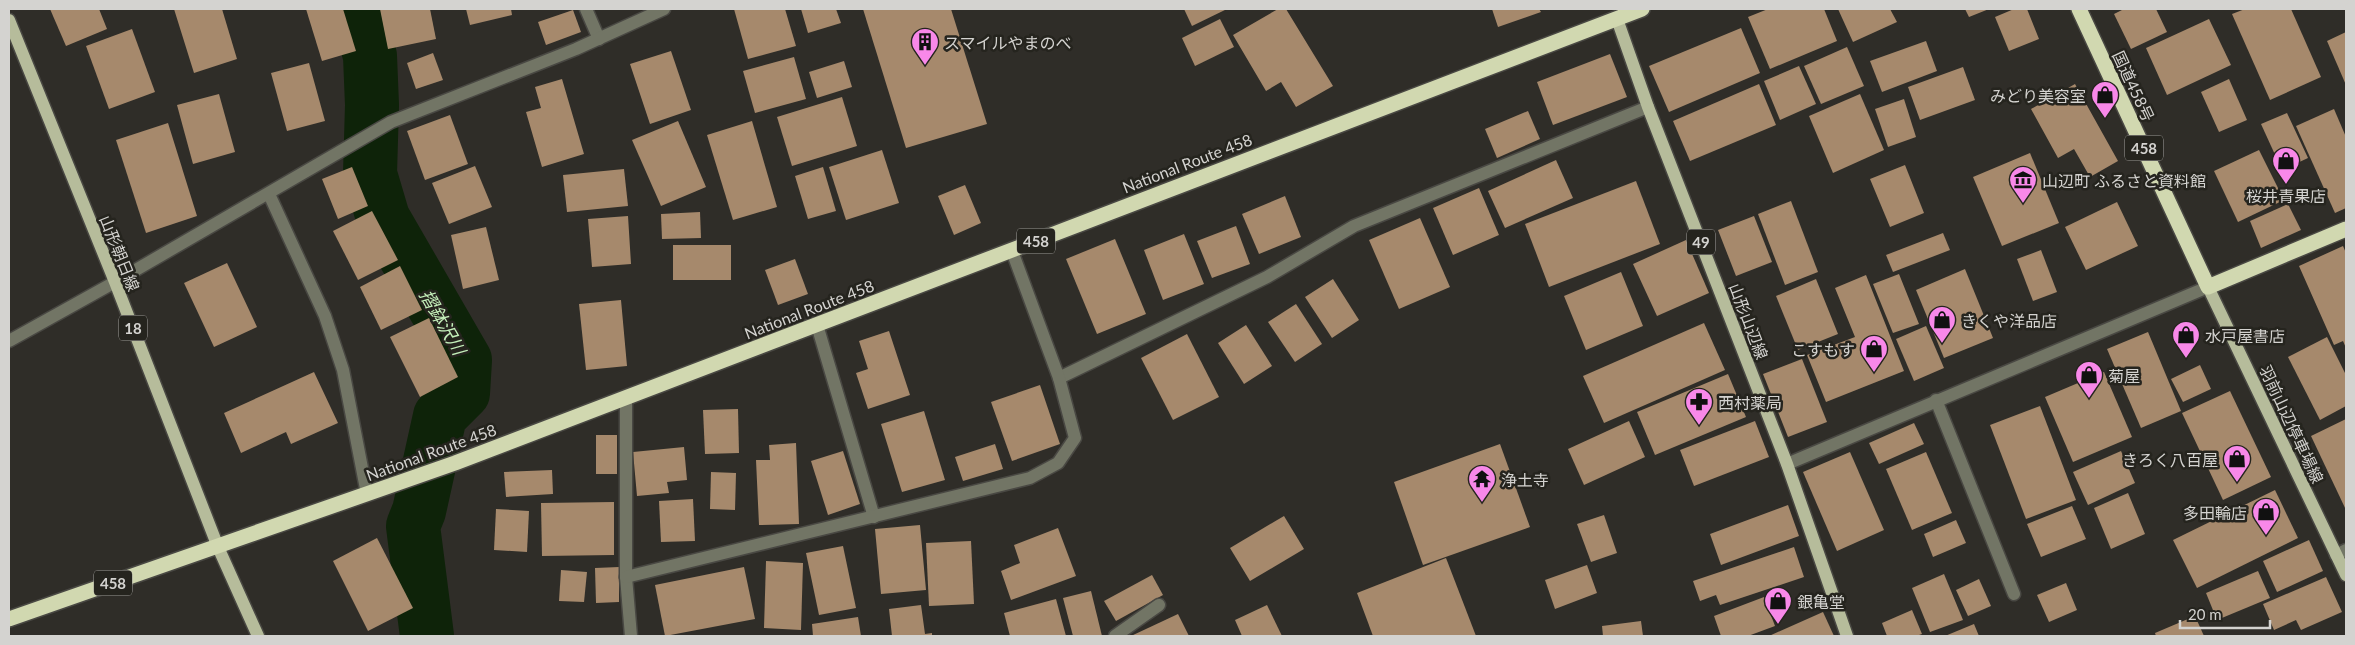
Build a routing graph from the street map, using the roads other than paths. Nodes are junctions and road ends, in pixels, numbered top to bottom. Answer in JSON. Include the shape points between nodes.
{"nodes":[{"id":1,"x":586,"y":9,"type":"edge"},
{"id":2,"x":664,"y":9,"type":"edge"},
{"id":3,"x":1642,"y":9,"type":"edge"},
{"id":4,"x":2079,"y":9,"type":"edge"},
{"id":5,"x":1616,"y":14,"type":"edge"},
{"id":6,"x":9,"y":20,"type":"edge"},
{"id":7,"x":599,"y":39,"type":"junction"},
{"id":8,"x":1648,"y":107,"type":"junction"},
{"id":9,"x":269,"y":194,"type":"junction"},
{"id":10,"x":2346,"y":229,"type":"edge"},
{"id":11,"x":1012,"y":251,"type":"junction"},
{"id":12,"x":115,"y":282,"type":"junction"},
{"id":13,"x":2208,"y":287,"type":"junction"},
{"id":14,"x":817,"y":325,"type":"junction"},
{"id":15,"x":9,"y":341,"type":"edge"},
{"id":16,"x":1059,"y":378,"type":"junction"},
{"id":17,"x":626,"y":397,"type":"junction"},
{"id":18,"x":1936,"y":400,"type":"junction"},
{"id":19,"x":1787,"y":464,"type":"junction"},
{"id":20,"x":367,"y":494,"type":"junction"},
{"id":21,"x":874,"y":517,"type":"junction"},
{"id":22,"x":218,"y":547,"type":"junction"},
{"id":23,"x":2341,"y":553,"type":"edge"},
{"id":24,"x":2346,"y":575,"type":"edge"},
{"id":25,"x":626,"y":577,"type":"junction"},
{"id":26,"x":2014,"y":594,"type":"dead end"},
{"id":27,"x":1159,"y":605,"type":"dead end"},
{"id":28,"x":9,"y":619,"type":"edge"},
{"id":29,"x":258,"y":636,"type":"edge"},
{"id":30,"x":631,"y":636,"type":"edge"},
{"id":31,"x":1115,"y":636,"type":"edge"},
{"id":32,"x":1847,"y":636,"type":"edge"}],
"edges":[{"from":1,"to":7,"type":"street"},
{"from":2,"to":7,"type":"street"},
{"from":3,"to":5,"type":"highway","number":"458"},
{"from":4,"to":13,"type":"highway","name":"国道458号","number":"458"},
{"from":5,"to":8,"type":"main road","name":"山形山辺線","number":"49"},
{"from":5,"to":11,"type":"highway","name":"National Route 458","number":"458"},
{"from":6,"to":12,"type":"main road","name":"山形朝日線","number":"18"},
{"from":7,"to":9,"type":"street","via":[[391,122]]},
{"from":8,"to":16,"type":"street","via":[[1354,226],[1266,277]]},
{"from":8,"to":19,"type":"main road","name":"山形山辺線","number":"49"},
{"from":9,"to":12,"type":"street"},
{"from":9,"to":20,"type":"street","via":[[325,316],[343,370]]},
{"from":10,"to":13,"type":"highway"},
{"from":11,"to":14,"type":"highway","name":"National Route 458","number":"458"},
{"from":11,"to":16,"type":"street"},
{"from":12,"to":15,"type":"street"},
{"from":12,"to":22,"type":"main road","name":"山形朝日線","number":"18"},
{"from":13,"to":18,"type":"street"},
{"from":13,"to":23,"type":"main road","name":"羽前山辺停車場線"},
{"from":14,"to":17,"type":"highway","name":"National Route 458","number":"458"},
{"from":14,"to":21,"type":"street"},
{"from":16,"to":21,"type":"street","via":[[1075,438],[1058,463],[1030,478]]},
{"from":17,"to":20,"type":"highway","name":"National Route 458","number":"458"},
{"from":17,"to":25,"type":"street"},
{"from":18,"to":19,"type":"street"},
{"from":18,"to":26,"type":"street"},
{"from":19,"to":32,"type":"main road","name":"山形山辺線","number":"49"},
{"from":20,"to":22,"type":"highway","name":"National Route 458","number":"458"},
{"from":21,"to":25,"type":"street"},
{"from":22,"to":28,"type":"highway","name":"National Route 458","number":"458"},
{"from":22,"to":29,"type":"main road","name":"山形朝日線","number":"18"},
{"from":23,"to":24,"type":"main road","name":"羽前山辺停車場線"},
{"from":25,"to":30,"type":"street"},
{"from":27,"to":31,"type":"street"}]}
